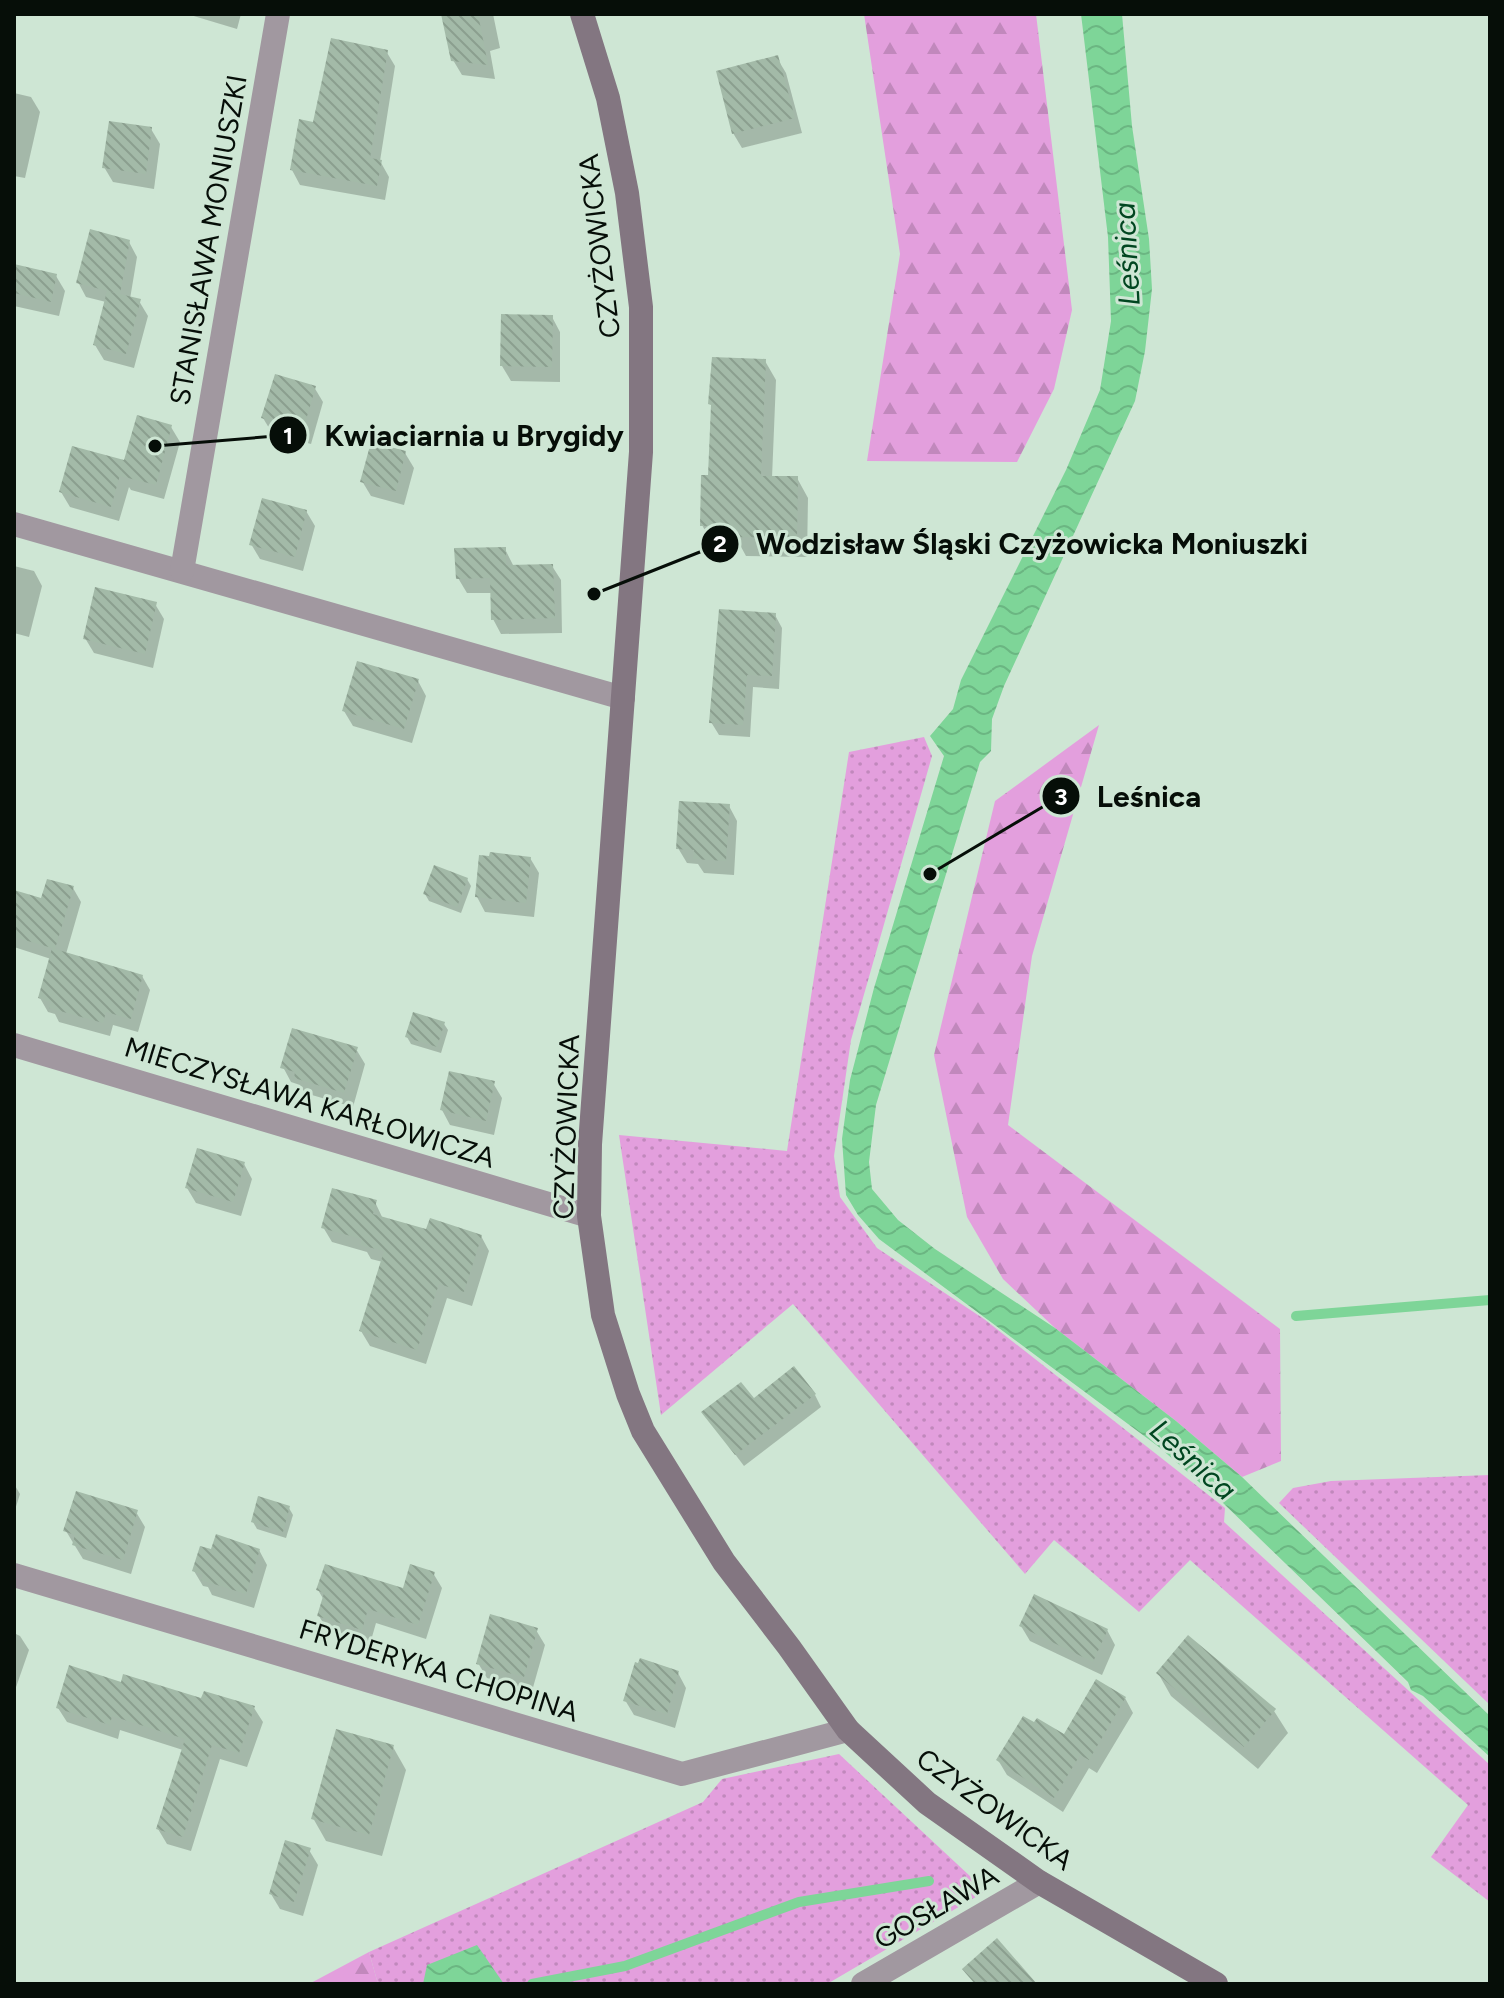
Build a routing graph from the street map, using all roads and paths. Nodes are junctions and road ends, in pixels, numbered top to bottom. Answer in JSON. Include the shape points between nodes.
{"nodes":[{"id":1,"x":278,"y":14,"type":"edge"},
{"id":2,"x":582,"y":14,"type":"edge"},
{"id":3,"x":14,"y":524,"type":"edge"},
{"id":4,"x":182,"y":571,"type":"junction"},
{"id":5,"x":623,"y":698,"type":"junction"},
{"id":6,"x":14,"y":1045,"type":"edge"},
{"id":7,"x":589,"y":1216,"type":"junction"},
{"id":8,"x":14,"y":1575,"type":"edge"},
{"id":9,"x":848,"y":1730,"type":"junction"},
{"id":10,"x":1039,"y":1882,"type":"junction"},
{"id":11,"x":863,"y":1984,"type":"edge"},
{"id":12,"x":1216,"y":1984,"type":"edge"}],
"edges":[{"from":1,"to":4,"type":"street","name":"STANISŁAWA MONIUSZKI"},
{"from":2,"to":5,"type":"street","name":"CZYŻOWICKA","via":[[608,98],[641,307],[641,452]]},
{"from":3,"to":4,"type":"street"},
{"from":4,"to":5,"type":"street"},
{"from":5,"to":7,"type":"street","name":"CZYŻOWICKA"},
{"from":6,"to":7,"type":"street","name":"MIECZYSŁAWA KARŁOWICZA"},
{"from":7,"to":9,"type":"street","name":"CZYŻOWICKA","via":[[603,1315],[643,1431],[724,1562]]},
{"from":8,"to":9,"type":"street","name":"FRYDERYKA CHOPINA","via":[[682,1774]]},
{"from":9,"to":10,"type":"street","name":"CZYŻOWICKA","via":[[927,1803]]},
{"from":10,"to":11,"type":"street","name":"GOSŁAWA"},
{"from":10,"to":12,"type":"street","name":"CZYŻOWICKA"}]}
